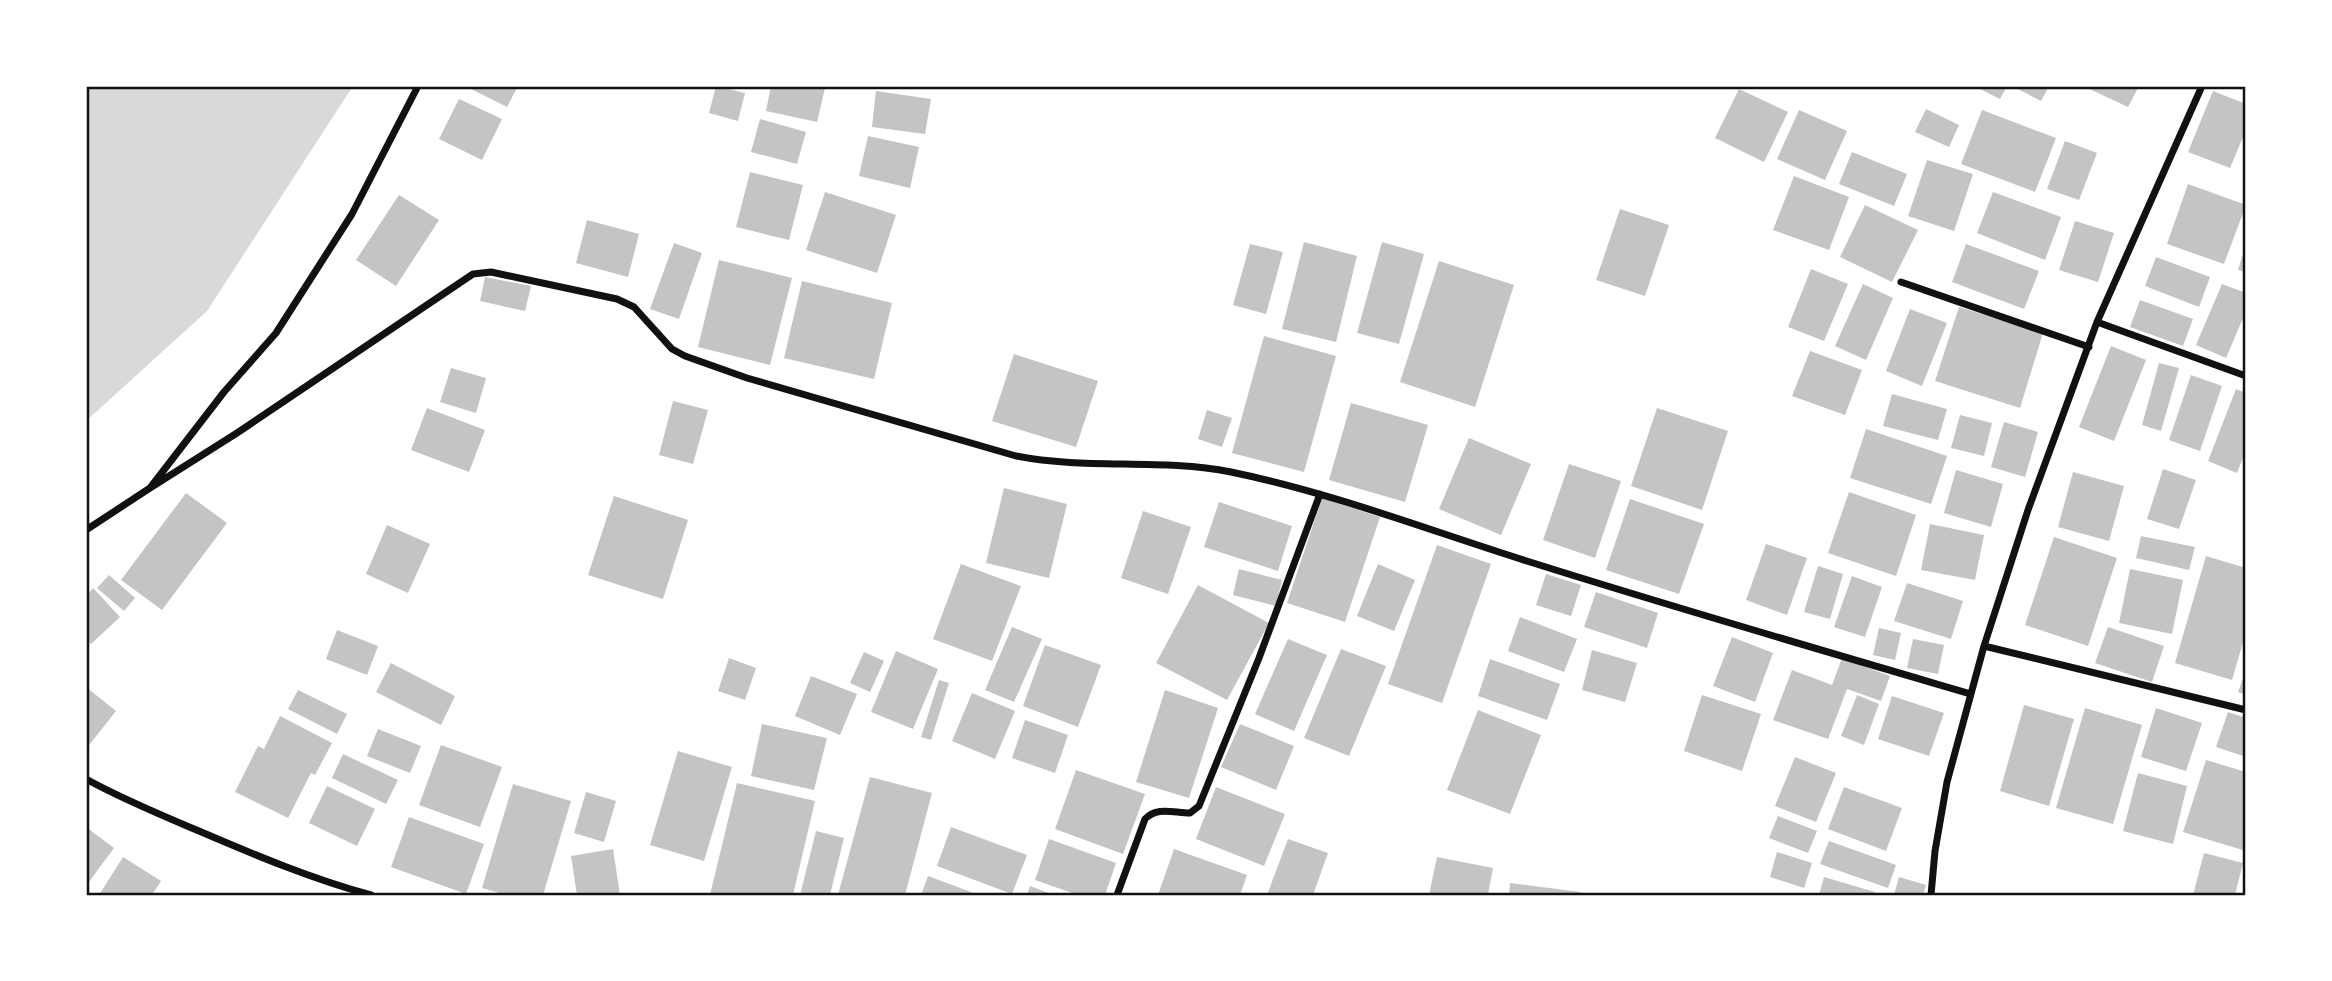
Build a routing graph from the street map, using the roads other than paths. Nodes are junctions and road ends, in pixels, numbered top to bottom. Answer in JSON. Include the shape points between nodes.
{"nodes":[{"id":1,"x":418,"y":86,"type":"edge"},
{"id":2,"x":2202,"y":86,"type":"edge"},
{"id":3,"x":1901,"y":282,"type":"dead end"},
{"id":4,"x":2097,"y":322,"type":"junction"},
{"id":5,"x":2089,"y":347,"type":"junction"},
{"id":6,"x":2246,"y":376,"type":"edge"},
{"id":7,"x":150,"y":488,"type":"junction"},
{"id":8,"x":1321,"y":494,"type":"junction"},
{"id":9,"x":86,"y":530,"type":"edge"},
{"id":10,"x":1984,"y":646,"type":"junction"},
{"id":11,"x":1971,"y":694,"type":"junction"},
{"id":12,"x":2246,"y":710,"type":"edge"},
{"id":13,"x":86,"y":779,"type":"edge"},
{"id":14,"x":371,"y":895,"type":"edge"},
{"id":15,"x":1117,"y":895,"type":"edge"},
{"id":16,"x":1931,"y":895,"type":"edge"}],
"edges":[{"from":1,"to":7,"type":"street","via":[[352,214],[276,333]]},
{"from":2,"to":4,"type":"street"},
{"from":3,"to":5,"type":"street"},
{"from":4,"to":5,"type":"street"},
{"from":4,"to":6,"type":"street"},
{"from":5,"to":10,"type":"street","via":[[2028,510]]},
{"from":7,"to":8,"type":"street","via":[[473,274],[491,272],[617,299],[634,307],[671,349],[685,356],[1016,456],[1047,462],[1204,468]]},
{"from":7,"to":9,"type":"street"},
{"from":8,"to":11,"type":"street","via":[[1639,596]]},
{"from":8,"to":15,"type":"street","via":[[1199,806],[1190,813],[1149,814]]},
{"from":10,"to":11,"type":"street"},
{"from":10,"to":12,"type":"street"},
{"from":11,"to":16,"type":"street","via":[[1947,782]]},
{"from":13,"to":14,"type":"street","via":[[244,851]]}]}
